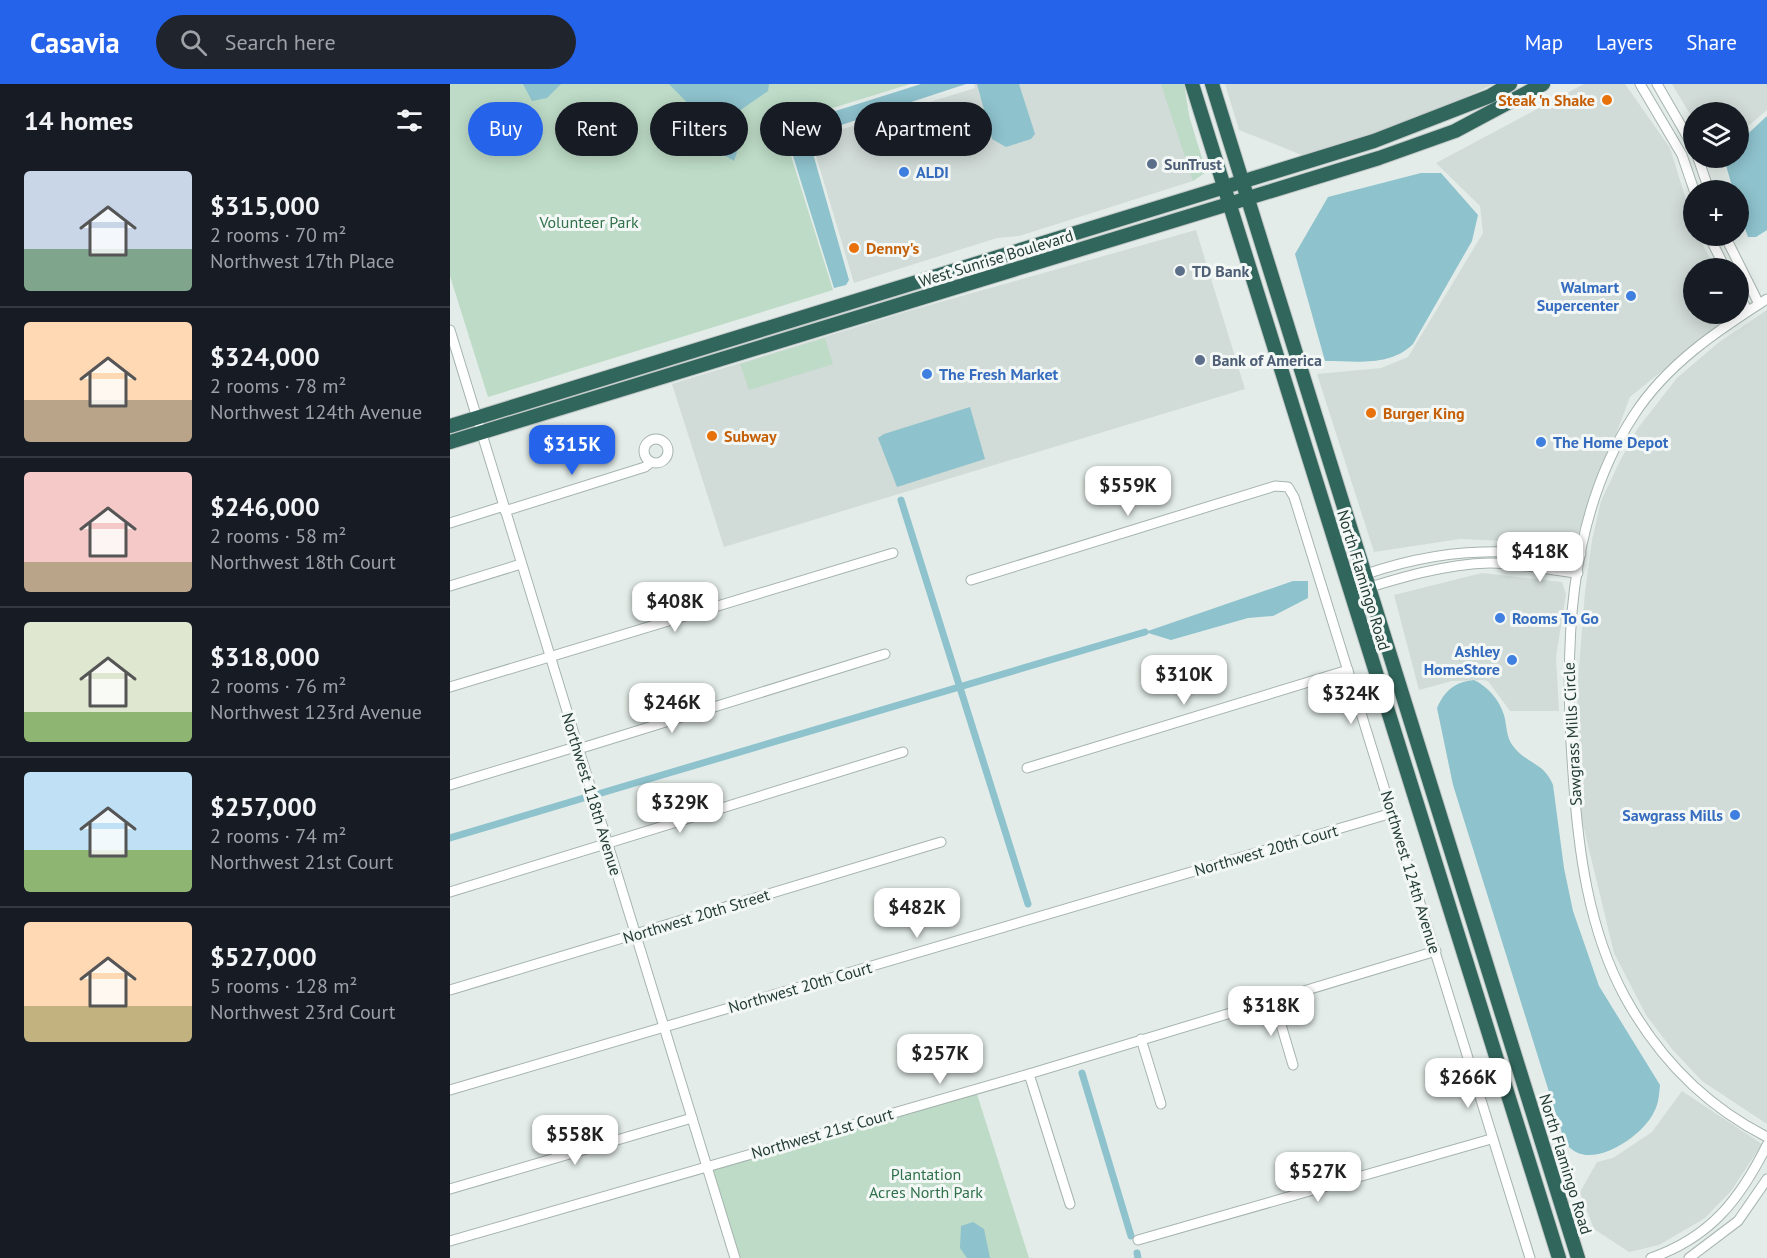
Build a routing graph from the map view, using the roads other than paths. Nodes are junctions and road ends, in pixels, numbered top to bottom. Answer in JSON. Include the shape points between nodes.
{"nodes":[{"id":1,"x":1192,"y":84,"type":"edge"},
{"id":2,"x":1212,"y":84,"type":"edge"},
{"id":3,"x":1510,"y":84,"type":"edge"},
{"id":4,"x":1543,"y":84,"type":"edge"},
{"id":5,"x":1640,"y":84,"type":"edge"},
{"id":6,"x":1657,"y":84,"type":"edge"},
{"id":7,"x":1683,"y":129,"type":"edge"},
{"id":8,"x":1691,"y":180,"type":"edge"},
{"id":9,"x":1240,"y":182,"type":"junction"},
{"id":10,"x":1222,"y":188,"type":"junction"},
{"id":11,"x":1246,"y":200,"type":"junction"},
{"id":12,"x":1228,"y":205,"type":"junction"},
{"id":13,"x":1731,"y":246,"type":"edge"},
{"id":14,"x":1763,"y":301,"type":"edge"},
{"id":15,"x":1749,"y":310,"type":"edge"},
{"id":16,"x":1729,"y":324,"type":"edge"},
{"id":17,"x":450,"y":330,"type":"edge"},
{"id":18,"x":477,"y":418,"type":"junction"},
{"id":19,"x":450,"y":426,"type":"edge"},
{"id":20,"x":481,"y":432,"type":"junction"},
{"id":21,"x":450,"y":442,"type":"edge"},
{"id":22,"x":651,"y":462,"type":"dead end"},
{"id":23,"x":505,"y":508,"type":"junction"},
{"id":24,"x":450,"y":523,"type":"edge"},
{"id":25,"x":893,"y":553,"type":"dead end"},
{"id":26,"x":1581,"y":554,"type":"junction"},
{"id":27,"x":521,"y":564,"type":"junction"},
{"id":28,"x":1578,"y":573,"type":"junction"},
{"id":29,"x":971,"y":580,"type":"dead end"},
{"id":30,"x":1366,"y":581,"type":"junction"},
{"id":31,"x":450,"y":586,"type":"edge"},
{"id":32,"x":1349,"y":587,"type":"junction"},
{"id":33,"x":885,"y":654,"type":"dead end"},
{"id":34,"x":550,"y":657,"type":"junction"},
{"id":35,"x":1348,"y":670,"type":"junction"},
{"id":36,"x":450,"y":687,"type":"edge"},
{"id":37,"x":578,"y":748,"type":"junction"},
{"id":38,"x":903,"y":752,"type":"dead end"},
{"id":39,"x":1027,"y":768,"type":"dead end"},
{"id":40,"x":450,"y":785,"type":"edge"},
{"id":41,"x":1392,"y":813,"type":"junction"},
{"id":42,"x":941,"y":842,"type":"dead end"},
{"id":43,"x":607,"y":843,"type":"junction"},
{"id":44,"x":450,"y":892,"type":"edge"},
{"id":45,"x":635,"y":935,"type":"junction"},
{"id":46,"x":1436,"y":951,"type":"junction"},
{"id":47,"x":450,"y":990,"type":"edge"},
{"id":48,"x":1274,"y":1000,"type":"junction"},
{"id":49,"x":664,"y":1027,"type":"junction"},
{"id":50,"x":1141,"y":1039,"type":"junction"},
{"id":51,"x":1293,"y":1065,"type":"dead end"},
{"id":52,"x":1029,"y":1074,"type":"junction"},
{"id":53,"x":450,"y":1090,"type":"edge"},
{"id":54,"x":1161,"y":1104,"type":"dead end"},
{"id":55,"x":692,"y":1118,"type":"junction"},
{"id":56,"x":1767,"y":1137,"type":"edge"},
{"id":57,"x":1491,"y":1138,"type":"junction"},
{"id":58,"x":1767,"y":1145,"type":"edge"},
{"id":59,"x":706,"y":1166,"type":"junction"},
{"id":60,"x":1767,"y":1179,"type":"edge"},
{"id":61,"x":450,"y":1188,"type":"edge"},
{"id":62,"x":1070,"y":1204,"type":"dead end"},
{"id":63,"x":1138,"y":1240,"type":"dead end"},
{"id":64,"x":450,"y":1241,"type":"edge"},
{"id":65,"x":735,"y":1258,"type":"edge"},
{"id":66,"x":1530,"y":1258,"type":"edge"},
{"id":67,"x":1559,"y":1258,"type":"edge"},
{"id":68,"x":1578,"y":1258,"type":"edge"},
{"id":69,"x":1651,"y":1258,"type":"edge"},
{"id":70,"x":1689,"y":1258,"type":"edge"}],
"edges":[{"from":1,"to":10,"type":"highway","name":"North Flamingo Road"},
{"from":2,"to":9,"type":"highway","name":"North Flamingo Road"},
{"from":3,"to":9,"type":"highway","name":"West Sunrise Boulevard","via":[[1412,129]]},
{"from":4,"to":11,"type":"highway","name":"West Sunrise Boulevard","via":[[1447,135]]},
{"from":5,"to":8,"type":"street","via":[[1682,155]]},
{"from":6,"to":7,"type":"street"},
{"from":9,"to":10,"type":"highway","name":"West Sunrise Boulevard"},
{"from":9,"to":11,"type":"highway","name":"North Flamingo Road"},
{"from":10,"to":12,"type":"highway","name":"North Flamingo Road"},
{"from":10,"to":18,"type":"highway","name":"West Sunrise Boulevard"},
{"from":11,"to":12,"type":"highway","name":"West Sunrise Boulevard"},
{"from":11,"to":30,"type":"highway","name":"North Flamingo Road"},
{"from":12,"to":20,"type":"highway","name":"West Sunrise Boulevard"},
{"from":12,"to":32,"type":"highway","name":"North Flamingo Road"},
{"from":13,"to":14,"type":"street"},
{"from":14,"to":15,"type":"street","name":"Sawgrass Mills Circle"},
{"from":16,"to":26,"type":"street","name":"Sawgrass Mills Circle","via":[[1665,376],[1633,416],[1598,487]]},
{"from":17,"to":18,"type":"street","name":"Northwest 118th Avenue"},
{"from":18,"to":19,"type":"highway","name":"West Sunrise Boulevard"},
{"from":18,"to":20,"type":"street","name":"Northwest 118th Avenue"},
{"from":20,"to":21,"type":"highway","name":"West Sunrise Boulevard"},
{"from":20,"to":23,"type":"street","name":"Northwest 118th Avenue"},
{"from":22,"to":23,"type":"street","via":[[645,468]]},
{"from":23,"to":24,"type":"street"},
{"from":23,"to":27,"type":"street","name":"Northwest 118th Avenue"},
{"from":25,"to":34,"type":"street"},
{"from":26,"to":28,"type":"street","name":"Sawgrass Mills Circle"},
{"from":26,"to":30,"type":"street","via":[[1446,555],[1405,562]]},
{"from":27,"to":31,"type":"street"},
{"from":27,"to":34,"type":"street","name":"Northwest 118th Avenue"},
{"from":28,"to":30,"type":"street","via":[[1492,563]]},
{"from":28,"to":56,"type":"street","name":"Sawgrass Mills Circle","via":[[1568,661],[1569,723],[1577,833],[1602,944],[1624,996],[1656,1046],[1721,1111]]},
{"from":29,"to":35,"type":"street","name":"Northwest 124th Avenue","via":[[1275,486],[1288,488]]},
{"from":30,"to":32,"type":"street"},
{"from":30,"to":68,"type":"highway","name":"North Flamingo Road"},
{"from":32,"to":67,"type":"highway","name":"North Flamingo Road"},
{"from":33,"to":37,"type":"street"},
{"from":34,"to":36,"type":"street"},
{"from":34,"to":37,"type":"street","name":"Northwest 118th Avenue"},
{"from":35,"to":39,"type":"street"},
{"from":35,"to":41,"type":"street","name":"Northwest 124th Avenue"},
{"from":37,"to":40,"type":"street"},
{"from":37,"to":43,"type":"street","name":"Northwest 118th Avenue"},
{"from":38,"to":43,"type":"street"},
{"from":41,"to":46,"type":"street","name":"Northwest 124th Avenue"},
{"from":41,"to":49,"type":"street","name":"Northwest 20th Court"},
{"from":42,"to":45,"type":"street","name":"Northwest 20th Street"},
{"from":43,"to":44,"type":"street"},
{"from":43,"to":45,"type":"street","name":"Northwest 118th Avenue"},
{"from":45,"to":47,"type":"street","name":"Northwest 20th Street"},
{"from":45,"to":49,"type":"street","name":"Northwest 118th Avenue"},
{"from":46,"to":48,"type":"street","name":"Northwest 21st Court"},
{"from":46,"to":57,"type":"street","name":"Northwest 124th Avenue"},
{"from":48,"to":50,"type":"street","name":"Northwest 21st Court"},
{"from":48,"to":51,"type":"street"},
{"from":49,"to":53,"type":"street","name":"Northwest 20th Court"},
{"from":49,"to":55,"type":"street","name":"Northwest 118th Avenue"},
{"from":50,"to":52,"type":"street","name":"Northwest 21st Court"},
{"from":50,"to":54,"type":"street"},
{"from":52,"to":59,"type":"street","name":"Northwest 21st Court"},
{"from":52,"to":62,"type":"street"},
{"from":55,"to":59,"type":"street","name":"Northwest 118th Avenue"},
{"from":55,"to":61,"type":"street"},
{"from":57,"to":63,"type":"street"},
{"from":57,"to":66,"type":"street","name":"Northwest 124th Avenue"},
{"from":58,"to":69,"type":"street","via":[[1727,1210],[1686,1243]]},
{"from":59,"to":64,"type":"street","name":"Northwest 21st Court"},
{"from":59,"to":65,"type":"street","name":"Northwest 118th Avenue"},
{"from":60,"to":70,"type":"street","via":[[1738,1221]]}]}
